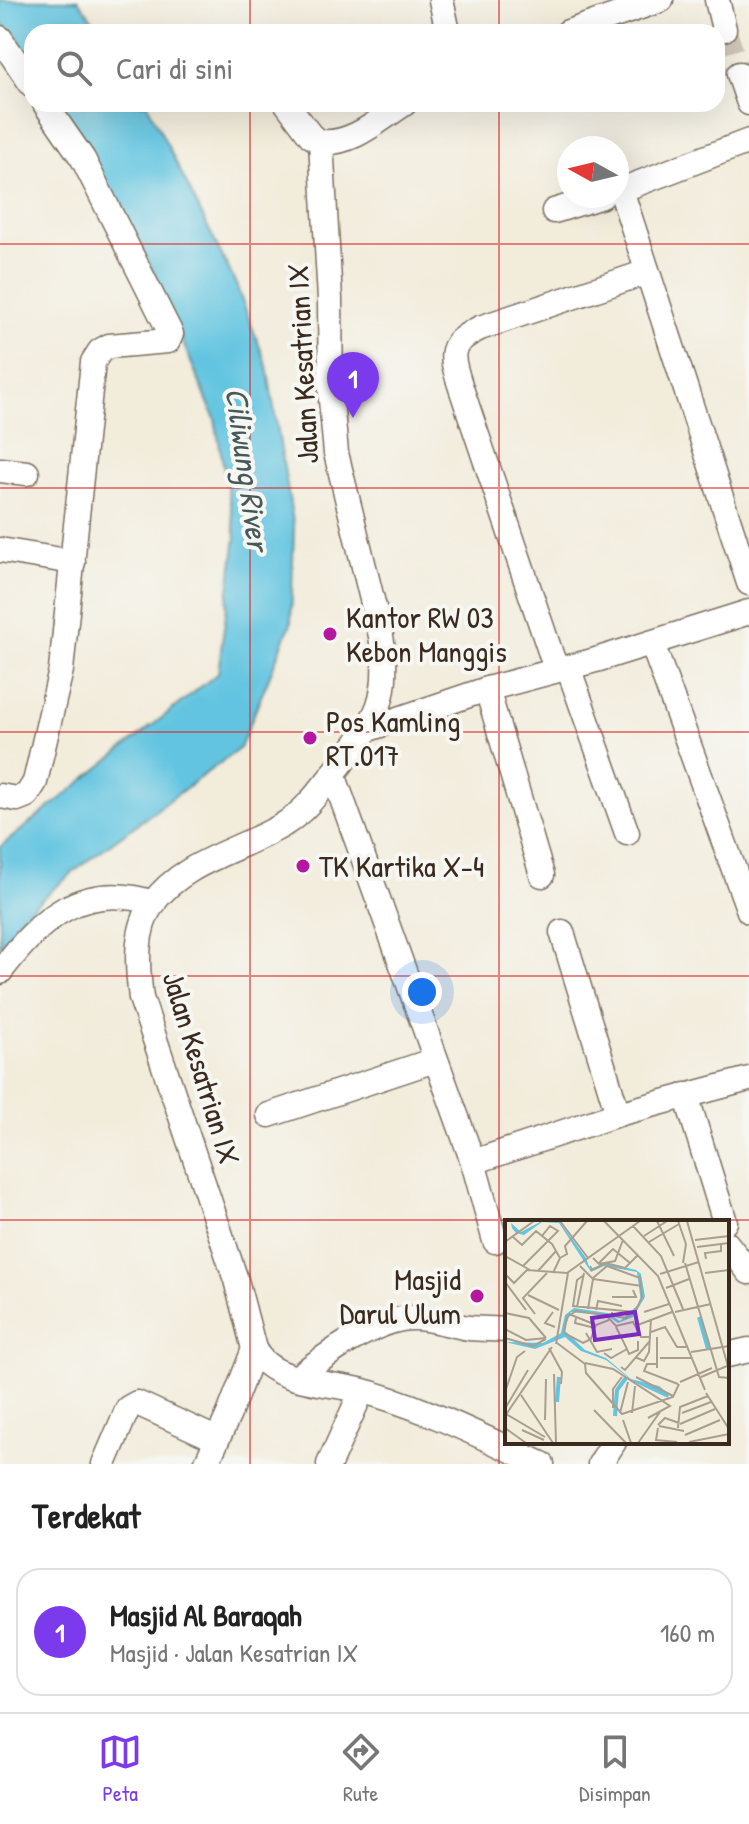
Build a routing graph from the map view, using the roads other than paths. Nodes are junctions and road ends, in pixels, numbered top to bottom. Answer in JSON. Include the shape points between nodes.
{"nodes":[{"id":1,"x":441,"y":0,"type":"edge"},
{"id":2,"x":661,"y":0,"type":"edge"},
{"id":3,"x":717,"y":0,"type":"edge"},
{"id":4,"x":446,"y":24,"type":"edge"},
{"id":5,"x":591,"y":24,"type":"edge"},
{"id":6,"x":723,"y":24,"type":"edge"},
{"id":7,"x":0,"y":38,"type":"edge"},
{"id":8,"x":24,"y":73,"type":"edge"},
{"id":9,"x":739,"y":74,"type":"tunnel mouth"},
{"id":10,"x":749,"y":103,"type":"edge"},
{"id":11,"x":51,"y":112,"type":"edge"},
{"id":12,"x":293,"y":112,"type":"edge"},
{"id":13,"x":391,"y":112,"type":"edge"},
{"id":14,"x":749,"y":141,"type":"edge"},
{"id":15,"x":321,"y":142,"type":"junction"},
{"id":16,"x":629,"y":186,"type":"edge"},
{"id":17,"x":563,"y":208,"type":"edge"},
{"id":18,"x":620,"y":208,"type":"edge"},
{"id":19,"x":554,"y":211,"type":"dead end"},
{"id":20,"x":647,"y":272,"type":"junction"},
{"id":21,"x":0,"y":470,"type":"edge"},
{"id":22,"x":27,"y":473,"type":"dead end"},
{"id":23,"x":0,"y":550,"type":"edge"},
{"id":24,"x":73,"y":562,"type":"junction"},
{"id":25,"x":749,"y":583,"type":"edge"},
{"id":26,"x":749,"y":612,"type":"edge"},
{"id":27,"x":652,"y":643,"type":"junction"},
{"id":28,"x":562,"y":668,"type":"junction"},
{"id":29,"x":487,"y":689,"type":"junction"},
{"id":30,"x":369,"y":729,"type":"junction"},
{"id":31,"x":333,"y":774,"type":"junction"},
{"id":32,"x":0,"y":796,"type":"edge"},
{"id":33,"x":627,"y":833,"type":"dead end"},
{"id":34,"x":542,"y":875,"type":"dead end"},
{"id":35,"x":154,"y":903,"type":"junction"},
{"id":36,"x":749,"y":911,"type":"edge"},
{"id":37,"x":562,"y":932,"type":"dead end"},
{"id":38,"x":0,"y":972,"type":"edge"},
{"id":39,"x":435,"y":1060,"type":"junction"},
{"id":40,"x":749,"y":1079,"type":"edge"},
{"id":41,"x":686,"y":1095,"type":"junction"},
{"id":42,"x":618,"y":1114,"type":"junction"},
{"id":43,"x":269,"y":1115,"type":"dead end"},
{"id":44,"x":473,"y":1162,"type":"junction"},
{"id":45,"x":724,"y":1220,"type":"edge"},
{"id":46,"x":495,"y":1241,"type":"dead end"},
{"id":47,"x":729,"y":1246,"type":"edge"},
{"id":48,"x":749,"y":1272,"type":"edge"},
{"id":49,"x":505,"y":1330,"type":"edge"},
{"id":50,"x":254,"y":1349,"type":"junction"},
{"id":51,"x":749,"y":1350,"type":"edge"},
{"id":52,"x":729,"y":1355,"type":"edge"},
{"id":53,"x":296,"y":1378,"type":"junction"},
{"id":54,"x":362,"y":1391,"type":"junction"},
{"id":55,"x":216,"y":1439,"type":"junction"},
{"id":56,"x":613,"y":1444,"type":"edge"},
{"id":57,"x":104,"y":1464,"type":"edge"},
{"id":58,"x":206,"y":1464,"type":"edge"},
{"id":59,"x":329,"y":1464,"type":"edge"},
{"id":60,"x":542,"y":1464,"type":"edge"},
{"id":61,"x":600,"y":1464,"type":"edge"}],
"edges":[{"from":1,"to":4,"type":"street"},
{"from":2,"to":5,"type":"street"},
{"from":3,"to":6,"type":"street"},
{"from":7,"to":8,"type":"street"},
{"from":9,"to":10,"type":"street"},
{"from":11,"to":24,"type":"street","via":[[83,159],[171,334],[168,341],[109,346],[93,362]]},
{"from":12,"to":15,"type":"street"},
{"from":13,"to":15,"type":"street","via":[[346,140]]},
{"from":14,"to":16,"type":"street"},
{"from":15,"to":30,"type":"street","name":"Jalan Kesatrian IX","via":[[336,453],[385,659],[382,697]]},
{"from":17,"to":19,"type":"street"},
{"from":18,"to":20,"type":"street"},
{"from":20,"to":25,"type":"street"},
{"from":20,"to":28,"type":"street","via":[[480,328],[453,350],[461,388]]},
{"from":21,"to":22,"type":"street"},
{"from":23,"to":24,"type":"street"},
{"from":24,"to":32,"type":"street","via":[[61,670],[35,782],[27,795]]},
{"from":26,"to":27,"type":"street"},
{"from":27,"to":28,"type":"street"},
{"from":27,"to":36,"type":"street"},
{"from":28,"to":29,"type":"street"},
{"from":28,"to":33,"type":"street"},
{"from":29,"to":30,"type":"street"},
{"from":29,"to":34,"type":"street"},
{"from":30,"to":31,"type":"street","name":"Jalan Kesatrian IX"},
{"from":31,"to":35,"type":"street","name":"Jalan Kesatrian IX","via":[[297,815],[178,877]]},
{"from":31,"to":39,"type":"street"},
{"from":35,"to":38,"type":"street","via":[[119,895],[72,903],[46,921]]},
{"from":35,"to":50,"type":"street","name":"Jalan Kesatrian IX","via":[[138,952],[141,998],[236,1280]]},
{"from":37,"to":42,"type":"street"},
{"from":39,"to":43,"type":"street"},
{"from":39,"to":44,"type":"street"},
{"from":40,"to":41,"type":"street"},
{"from":41,"to":42,"type":"street"},
{"from":41,"to":45,"type":"street"},
{"from":42,"to":44,"type":"street"},
{"from":44,"to":46,"type":"street"},
{"from":47,"to":48,"type":"street"},
{"from":49,"to":53,"type":"street","via":[[398,1320],[321,1359]]},
{"from":50,"to":53,"type":"street","via":[[265,1364]]},
{"from":50,"to":55,"type":"street"},
{"from":51,"to":52,"type":"street"},
{"from":53,"to":54,"type":"street"},
{"from":54,"to":59,"type":"street"},
{"from":54,"to":60,"type":"street","via":[[425,1412]]},
{"from":55,"to":57,"type":"street","via":[[137,1403],[128,1408]]},
{"from":55,"to":58,"type":"street"},
{"from":56,"to":61,"type":"street"}]}
